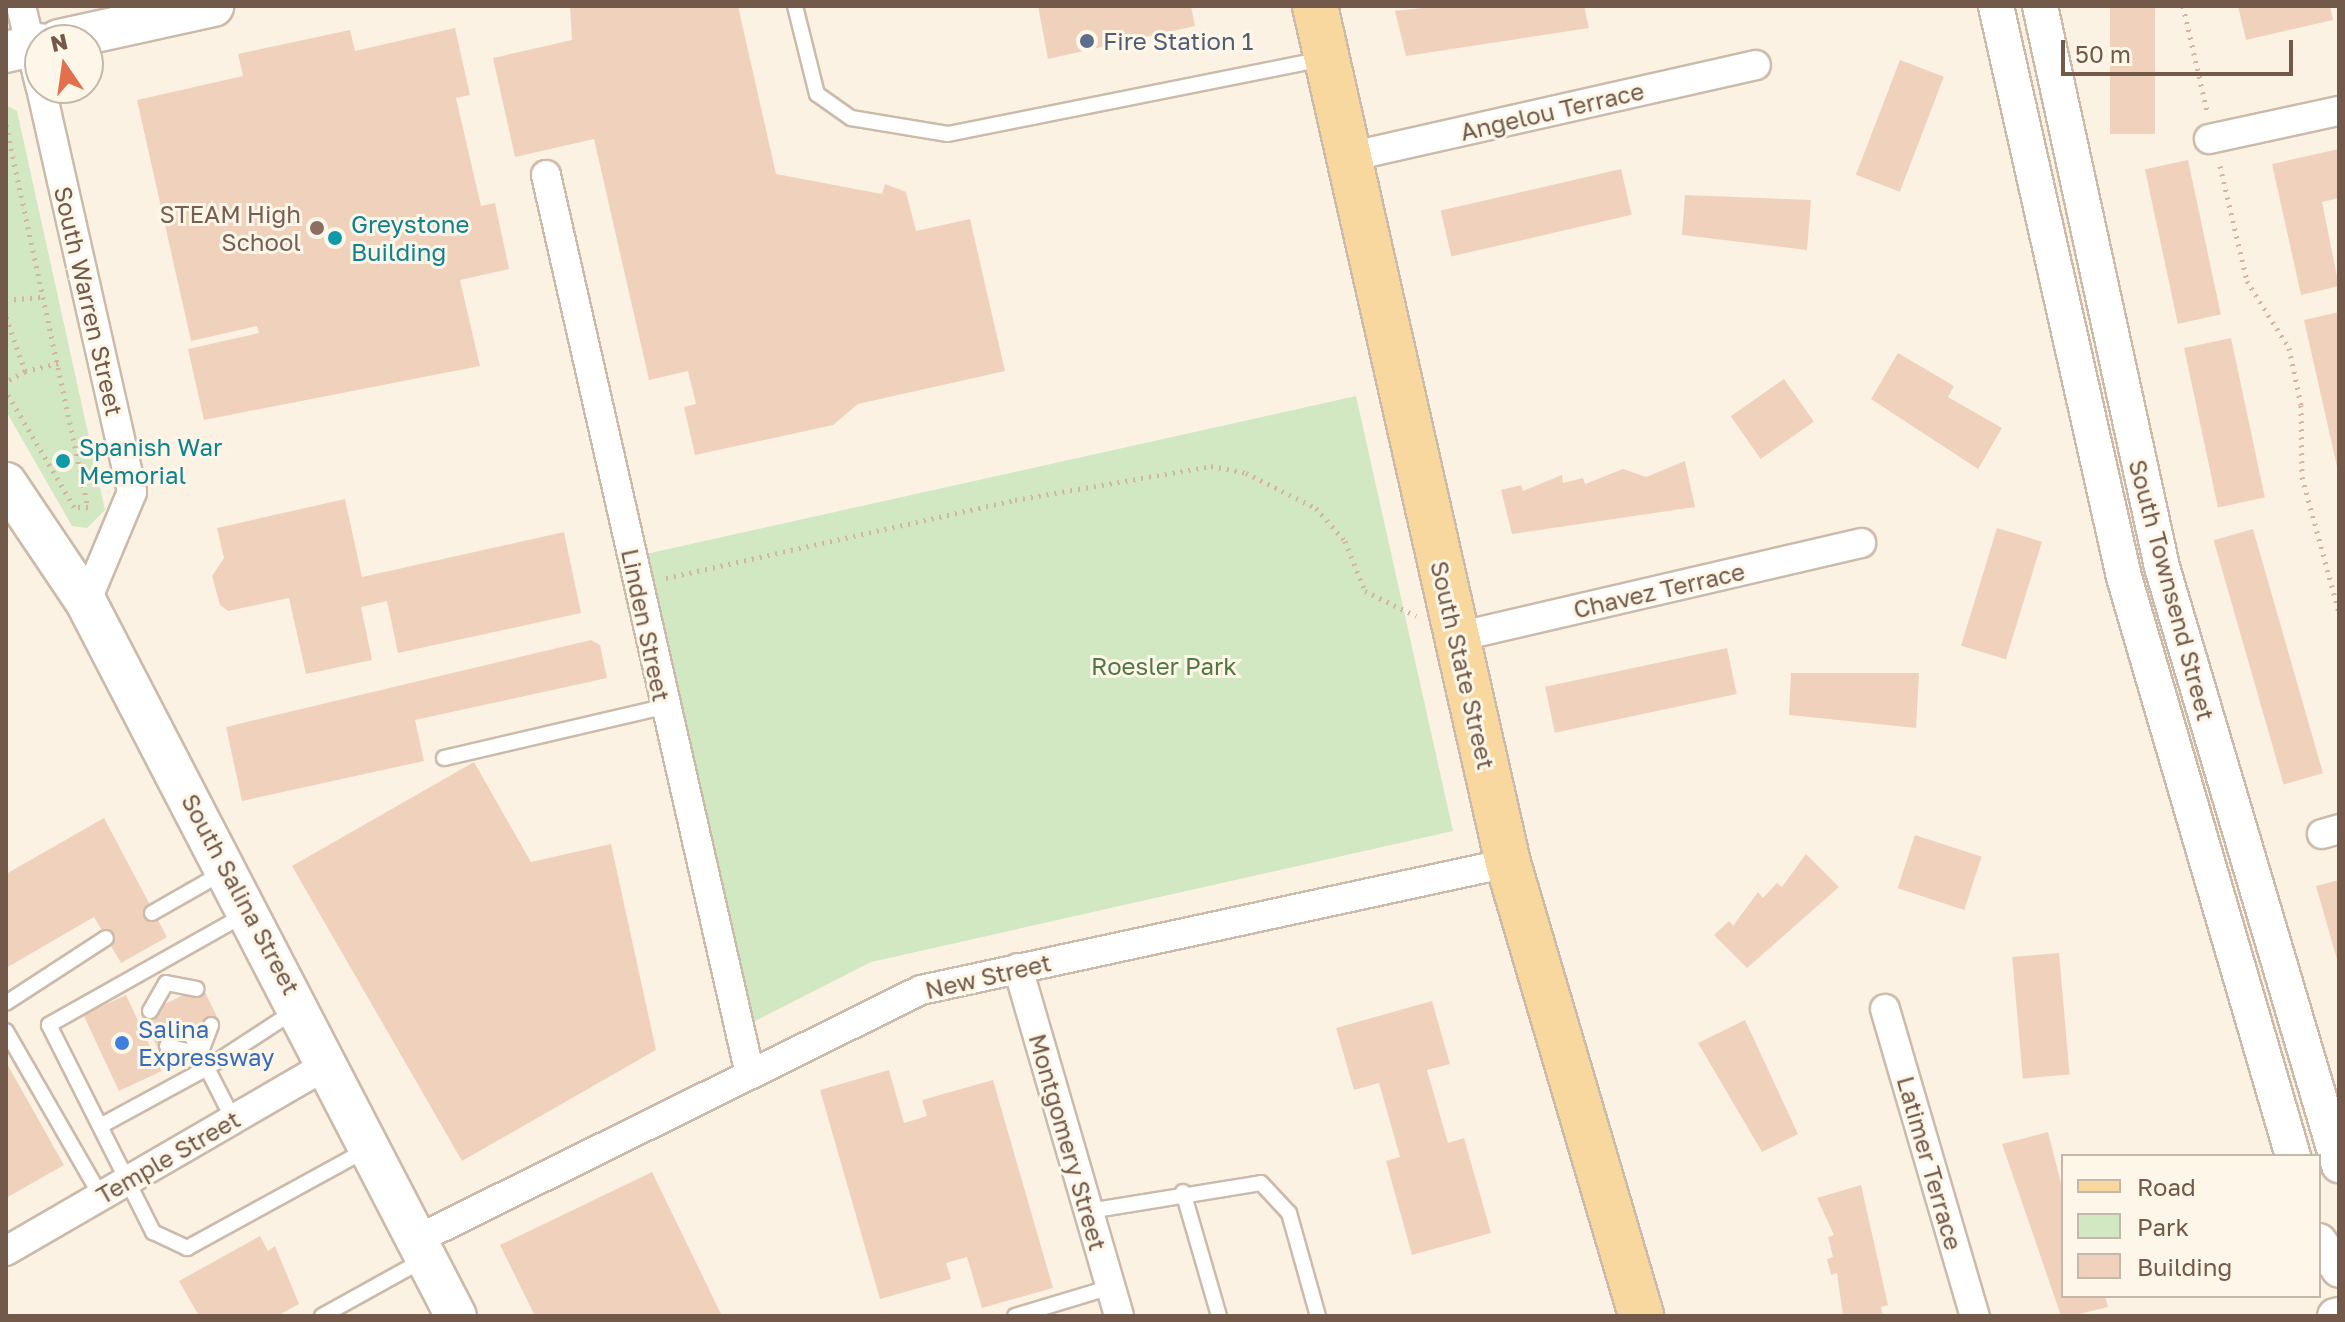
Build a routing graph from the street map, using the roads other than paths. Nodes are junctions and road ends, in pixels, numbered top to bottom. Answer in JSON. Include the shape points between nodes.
{"nodes":[{"id":1,"x":213,"y":6,"type":"edge"},
{"id":2,"x":795,"y":6,"type":"edge"},
{"id":3,"x":1315,"y":6,"type":"edge"},
{"id":4,"x":1996,"y":6,"type":"edge"},
{"id":5,"x":2040,"y":6,"type":"edge"},
{"id":6,"x":104,"y":30,"type":"edge"},
{"id":7,"x":1327,"y":59,"type":"junction"},
{"id":8,"x":1756,"y":65,"type":"dead end"},
{"id":9,"x":44,"y":104,"type":"edge"},
{"id":10,"x":2339,"y":111,"type":"edge"},
{"id":11,"x":2201,"y":139,"type":"road end"},
{"id":12,"x":1348,"y":157,"type":"junction"},
{"id":13,"x":546,"y":175,"type":"dead end"},
{"id":14,"x":6,"y":483,"type":"edge"},
{"id":15,"x":2144,"y":485,"type":"junction"},
{"id":16,"x":2105,"y":493,"type":"junction"},
{"id":17,"x":1861,"y":543,"type":"dead end"},
{"id":18,"x":86,"y":602,"type":"junction"},
{"id":19,"x":1457,"y":637,"type":"junction"},
{"id":20,"x":664,"y":707,"type":"junction"},
{"id":21,"x":444,"y":758,"type":"dead end"},
{"id":22,"x":2246,"y":860,"type":"junction"},
{"id":23,"x":1508,"y":863,"type":"junction"},
{"id":24,"x":228,"y":870,"type":"junction"},
{"id":25,"x":2206,"y":870,"type":"junction"},
{"id":26,"x":250,"y":912,"type":"junction"},
{"id":27,"x":152,"y":913,"type":"dead end"},
{"id":28,"x":106,"y":938,"type":"dead end"},
{"id":29,"x":157,"y":965,"type":"junction"},
{"id":30,"x":1018,"y":968,"type":"junction"},
{"id":31,"x":166,"y":983,"type":"junction"},
{"id":32,"x":196,"y":989,"type":"dead end"},
{"id":33,"x":174,"y":999,"type":"dead end"},
{"id":34,"x":6,"y":1003,"type":"edge"},
{"id":35,"x":300,"y":1007,"type":"junction"},
{"id":36,"x":1885,"y":1009,"type":"dead end"},
{"id":37,"x":150,"y":1011,"type":"dead end"},
{"id":38,"x":211,"y":1025,"type":"dead end"},
{"id":39,"x":6,"y":1031,"type":"edge"},
{"id":40,"x":191,"y":1035,"type":"dead end"},
{"id":41,"x":167,"y":1046,"type":"dead end"},
{"id":42,"x":200,"y":1054,"type":"junction"},
{"id":43,"x":330,"y":1063,"type":"junction"},
{"id":44,"x":207,"y":1068,"type":"junction"},
{"id":45,"x":750,"y":1074,"type":"junction"},
{"id":46,"x":233,"y":1119,"type":"junction"},
{"id":47,"x":104,"y":1124,"type":"junction"},
{"id":48,"x":372,"y":1147,"type":"junction"},
{"id":49,"x":2292,"y":1154,"type":"edge"},
{"id":50,"x":2339,"y":1165,"type":"edge"},
{"id":51,"x":131,"y":1179,"type":"junction"},
{"id":52,"x":1183,"y":1192,"type":"junction"},
{"id":53,"x":101,"y":1196,"type":"junction"},
{"id":54,"x":1089,"y":1211,"type":"junction"},
{"id":55,"x":2321,"y":1244,"type":"edge"},
{"id":56,"x":423,"y":1248,"type":"junction"},
{"id":57,"x":6,"y":1251,"type":"edge"},
{"id":58,"x":2339,"y":1270,"type":"edge"},
{"id":59,"x":1111,"y":1287,"type":"junction"},
{"id":60,"x":451,"y":1314,"type":"edge"},
{"id":61,"x":322,"y":1316,"type":"edge"},
{"id":62,"x":1015,"y":1316,"type":"edge"},
{"id":63,"x":1119,"y":1316,"type":"edge"},
{"id":64,"x":1219,"y":1316,"type":"edge"},
{"id":65,"x":1318,"y":1316,"type":"edge"},
{"id":66,"x":1641,"y":1316,"type":"edge"},
{"id":67,"x":1975,"y":1316,"type":"edge"}],
"edges":[{"from":1,"to":6,"type":"main road"},
{"from":2,"to":7,"type":"lane","via":[[817,94],[851,118],[948,134]]},
{"from":3,"to":7,"type":"main road","name":"South State Street"},
{"from":4,"to":16,"type":"street","name":"South Townsend Street"},
{"from":5,"to":15,"type":"street","name":"South Townsend Street"},
{"from":7,"to":12,"type":"main road","name":"South State Street"},
{"from":8,"to":12,"type":"street","name":"Angelou Terrace"},
{"from":9,"to":18,"type":"street","name":"South Warren Street","via":[[132,492]]},
{"from":10,"to":11,"type":"street"},
{"from":12,"to":19,"type":"main road","name":"South State Street"},
{"from":13,"to":20,"type":"street","name":"Linden Street"},
{"from":14,"to":18,"type":"main road","name":"South Salina Street"},
{"from":15,"to":16,"type":"street"},
{"from":15,"to":22,"type":"street","name":"South Townsend Street"},
{"from":16,"to":25,"type":"street","name":"South Townsend Street"},
{"from":17,"to":19,"type":"street","name":"Chavez Terrace"},
{"from":18,"to":24,"type":"main road","name":"South Salina Street"},
{"from":19,"to":23,"type":"main road","name":"South State Street"},
{"from":20,"to":21,"type":"lane"},
{"from":20,"to":45,"type":"street","name":"Linden Street"},
{"from":22,"to":25,"type":"street"},
{"from":22,"to":50,"type":"street","name":"South Townsend Street"},
{"from":23,"to":30,"type":"street","name":"New Street"},
{"from":23,"to":66,"type":"main road","name":"South State Street"},
{"from":24,"to":26,"type":"main road","name":"South Salina Street"},
{"from":24,"to":27,"type":"lane"},
{"from":25,"to":49,"type":"street","name":"South Townsend Street"},
{"from":26,"to":29,"type":"lane"},
{"from":26,"to":35,"type":"main road","name":"South Salina Street"},
{"from":28,"to":34,"type":"lane"},
{"from":29,"to":31,"type":"lane"},
{"from":29,"to":47,"type":"lane","via":[[49,1025]]},
{"from":30,"to":45,"type":"street","name":"New Street","via":[[921,990]]},
{"from":30,"to":54,"type":"street","name":"Montgomery Street"},
{"from":31,"to":32,"type":"lane"},
{"from":31,"to":33,"type":"lane"},
{"from":31,"to":37,"type":"lane"},
{"from":35,"to":43,"type":"main road","name":"South Salina Street"},
{"from":35,"to":44,"type":"lane"},
{"from":36,"to":67,"type":"street","name":"Latimer Terrace"},
{"from":38,"to":42,"type":"lane"},
{"from":39,"to":53,"type":"lane"},
{"from":40,"to":42,"type":"lane"},
{"from":41,"to":42,"type":"lane"},
{"from":42,"to":44,"type":"lane"},
{"from":43,"to":46,"type":"street","name":"Temple Street"},
{"from":43,"to":48,"type":"main road","name":"South Salina Street"},
{"from":44,"to":46,"type":"lane"},
{"from":44,"to":47,"type":"lane"},
{"from":45,"to":56,"type":"street","name":"New Street"},
{"from":46,"to":51,"type":"street","name":"Temple Street"},
{"from":47,"to":51,"type":"lane"},
{"from":48,"to":51,"type":"lane","via":[[187,1248],[153,1232]]},
{"from":48,"to":56,"type":"main road","name":"South Salina Street"},
{"from":51,"to":53,"type":"street","name":"Temple Street"},
{"from":52,"to":54,"type":"lane"},
{"from":52,"to":64,"type":"lane"},
{"from":52,"to":65,"type":"lane","via":[[1261,1183],[1277,1193]]},
{"from":53,"to":57,"type":"street","name":"Temple Street"},
{"from":54,"to":59,"type":"street","name":"Montgomery Street"},
{"from":55,"to":58,"type":"street"},
{"from":56,"to":60,"type":"main road","name":"South Salina Street"},
{"from":56,"to":61,"type":"lane"},
{"from":59,"to":62,"type":"lane"},
{"from":59,"to":63,"type":"street","name":"Montgomery Street"}]}
